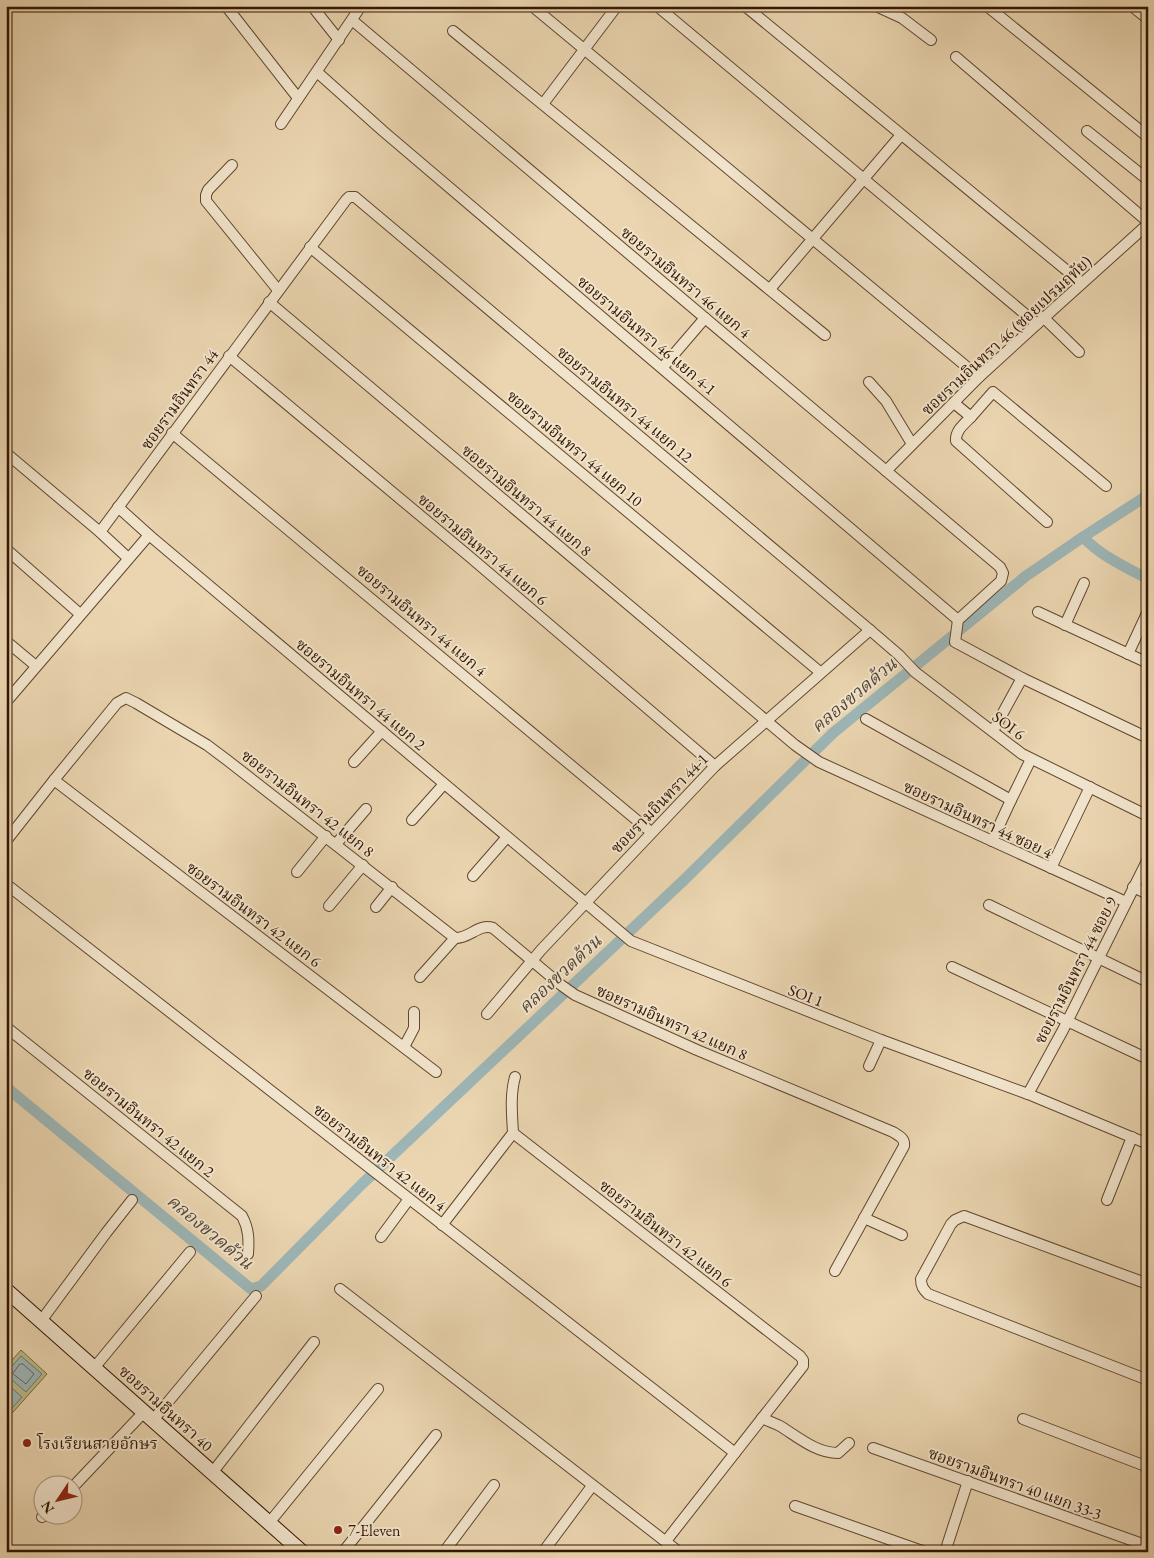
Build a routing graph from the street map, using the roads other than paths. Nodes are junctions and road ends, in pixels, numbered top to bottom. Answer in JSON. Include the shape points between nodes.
{"nodes":[{"id":1,"x":226,"y":6,"type":"edge"},
{"id":2,"x":312,"y":6,"type":"edge"},
{"id":3,"x":361,"y":6,"type":"edge"},
{"id":4,"x":532,"y":6,"type":"edge"},
{"id":5,"x":617,"y":6,"type":"edge"},
{"id":6,"x":657,"y":6,"type":"edge"},
{"id":7,"x":745,"y":6,"type":"edge"},
{"id":8,"x":876,"y":6,"type":"edge"},
{"id":9,"x":987,"y":6,"type":"edge"},
{"id":10,"x":1132,"y":6,"type":"edge"},
{"id":11,"x":1148,"y":19,"type":"edge"},
{"id":12,"x":352,"y":20,"type":"junction"},
{"id":13,"x":453,"y":31,"type":"dead end"},
{"id":14,"x":339,"y":40,"type":"junction"},
{"id":15,"x":930,"y":40,"type":"dead end"},
{"id":16,"x":584,"y":50,"type":"junction"},
{"id":17,"x":956,"y":57,"type":"dead end"},
{"id":18,"x":317,"y":72,"type":"junction"},
{"id":19,"x":298,"y":98,"type":"junction"},
{"id":20,"x":543,"y":104,"type":"junction"},
{"id":21,"x":281,"y":124,"type":"dead end"},
{"id":22,"x":1087,"y":131,"type":"dead end"},
{"id":23,"x":901,"y":135,"type":"junction"},
{"id":24,"x":1148,"y":137,"type":"edge"},
{"id":25,"x":232,"y":165,"type":"dead end"},
{"id":26,"x":864,"y":179,"type":"junction"},
{"id":27,"x":1148,"y":180,"type":"edge"},
{"id":28,"x":360,"y":201,"type":"joint"},
{"id":29,"x":1148,"y":223,"type":"edge"},
{"id":30,"x":813,"y":239,"type":"junction"},
{"id":31,"x":310,"y":247,"type":"junction"},
{"id":32,"x":1082,"y":283,"type":"junction"},
{"id":33,"x":770,"y":289,"type":"junction"},
{"id":34,"x":278,"y":290,"type":"junction"},
{"id":35,"x":269,"y":302,"type":"junction"},
{"id":36,"x":705,"y":318,"type":"junction"},
{"id":37,"x":1040,"y":320,"type":"junction"},
{"id":38,"x":825,"y":336,"type":"dead end"},
{"id":39,"x":1079,"y":352,"type":"dead end"},
{"id":40,"x":229,"y":356,"type":"junction"},
{"id":41,"x":663,"y":368,"type":"junction"},
{"id":42,"x":979,"y":378,"type":"junction"},
{"id":43,"x":870,"y":382,"type":"dead end"},
{"id":44,"x":954,"y":402,"type":"junction"},
{"id":45,"x":971,"y":417,"type":"junction"},
{"id":46,"x":172,"y":433,"type":"junction"},
{"id":47,"x":912,"y":444,"type":"junction"},
{"id":48,"x":6,"y":453,"type":"edge"},
{"id":49,"x":886,"y":470,"type":"junction"},
{"id":50,"x":1106,"y":486,"type":"dead end"},
{"id":51,"x":118,"y":507,"type":"junction"},
{"id":52,"x":1047,"y":522,"type":"dead end"},
{"id":53,"x":100,"y":532,"type":"junction"},
{"id":54,"x":149,"y":535,"type":"junction"},
{"id":55,"x":6,"y":550,"type":"edge"},
{"id":56,"x":128,"y":558,"type":"junction"},
{"id":57,"x":1084,"y":583,"type":"dead end"},
{"id":58,"x":1148,"y":611,"type":"edge"},
{"id":59,"x":1038,"y":612,"type":"dead end"},
{"id":60,"x":80,"y":614,"type":"junction"},
{"id":61,"x":958,"y":620,"type":"junction"},
{"id":62,"x":1065,"y":624,"type":"junction"},
{"id":63,"x":870,"y":630,"type":"junction"},
{"id":64,"x":6,"y":641,"type":"edge"},
{"id":65,"x":1128,"y":654,"type":"junction"},
{"id":66,"x":1148,"y":663,"type":"edge"},
{"id":67,"x":36,"y":666,"type":"junction"},
{"id":68,"x":820,"y":672,"type":"junction"},
{"id":69,"x":1022,"y":678,"type":"junction"},
{"id":70,"x":6,"y":702,"type":"edge"},
{"id":71,"x":866,"y":719,"type":"dead end"},
{"id":72,"x":766,"y":721,"type":"junction"},
{"id":73,"x":382,"y":731,"type":"junction"},
{"id":74,"x":992,"y":731,"type":"junction"},
{"id":75,"x":1148,"y":738,"type":"edge"},
{"id":76,"x":795,"y":746,"type":"joint"},
{"id":77,"x":1031,"y":759,"type":"junction"},
{"id":78,"x":354,"y":762,"type":"dead end"},
{"id":79,"x":715,"y":766,"type":"junction"},
{"id":80,"x":54,"y":780,"type":"junction"},
{"id":81,"x":444,"y":784,"type":"junction"},
{"id":82,"x":1090,"y":787,"type":"junction"},
{"id":83,"x":1011,"y":800,"type":"junction"},
{"id":84,"x":366,"y":808,"type":"dead end"},
{"id":85,"x":1148,"y":816,"type":"edge"},
{"id":86,"x":412,"y":820,"type":"dead end"},
{"id":87,"x":651,"y":832,"type":"junction"},
{"id":88,"x":326,"y":836,"type":"junction"},
{"id":89,"x":507,"y":837,"type":"junction"},
{"id":90,"x":6,"y":841,"type":"edge"},
{"id":91,"x":992,"y":841,"type":"junction"},
{"id":92,"x":336,"y":844,"type":"junction"},
{"id":93,"x":1148,"y":859,"type":"edge"},
{"id":94,"x":363,"y":865,"type":"junction"},
{"id":95,"x":1051,"y":868,"type":"junction"},
{"id":96,"x":297,"y":872,"type":"dead end"},
{"id":97,"x":474,"y":876,"type":"dead end"},
{"id":98,"x":6,"y":884,"type":"edge"},
{"id":99,"x":392,"y":887,"type":"junction"},
{"id":100,"x":1133,"y":887,"type":"junction"},
{"id":101,"x":1148,"y":894,"type":"edge"},
{"id":102,"x":1126,"y":902,"type":"junction"},
{"id":103,"x":585,"y":903,"type":"junction"},
{"id":104,"x":989,"y":905,"type":"dead end"},
{"id":105,"x":329,"y":906,"type":"dead end"},
{"id":106,"x":376,"y":907,"type":"dead end"},
{"id":107,"x":455,"y":938,"type":"junction"},
{"id":108,"x":1098,"y":958,"type":"junction"},
{"id":109,"x":531,"y":961,"type":"junction"},
{"id":110,"x":952,"y":967,"type":"dead end"},
{"id":111,"x":420,"y":977,"type":"dead end"},
{"id":112,"x":1148,"y":982,"type":"edge"},
{"id":113,"x":414,"y":1012,"type":"dead end"},
{"id":114,"x":487,"y":1014,"type":"dead end"},
{"id":115,"x":1068,"y":1021,"type":"junction"},
{"id":116,"x":6,"y":1027,"type":"edge"},
{"id":117,"x":881,"y":1040,"type":"junction"},
{"id":118,"x":404,"y":1047,"type":"junction"},
{"id":119,"x":1148,"y":1058,"type":"edge"},
{"id":120,"x":870,"y":1066,"type":"dead end"},
{"id":121,"x":436,"y":1072,"type":"dead end"},
{"id":122,"x":515,"y":1077,"type":"dead end"},
{"id":123,"x":1028,"y":1094,"type":"junction"},
{"id":124,"x":513,"y":1132,"type":"junction"},
{"id":125,"x":1132,"y":1137,"type":"junction"},
{"id":126,"x":1148,"y":1144,"type":"edge"},
{"id":127,"x":409,"y":1199,"type":"junction"},
{"id":128,"x":132,"y":1200,"type":"dead end"},
{"id":129,"x":1108,"y":1200,"type":"dead end"},
{"id":130,"x":864,"y":1218,"type":"junction"},
{"id":131,"x":442,"y":1225,"type":"junction"},
{"id":132,"x":902,"y":1235,"type":"dead end"},
{"id":133,"x":381,"y":1237,"type":"dead end"},
{"id":134,"x":190,"y":1252,"type":"dead end"},
{"id":135,"x":248,"y":1254,"type":"dead end"},
{"id":136,"x":835,"y":1271,"type":"dead end"},
{"id":137,"x":1148,"y":1284,"type":"edge"},
{"id":138,"x":340,"y":1289,"type":"dead end"},
{"id":139,"x":6,"y":1290,"type":"edge"},
{"id":140,"x":256,"y":1296,"type":"dead end"},
{"id":141,"x":41,"y":1321,"type":"junction"},
{"id":142,"x":314,"y":1342,"type":"dead end"},
{"id":143,"x":94,"y":1368,"type":"junction"},
{"id":144,"x":1148,"y":1380,"type":"edge"},
{"id":145,"x":378,"y":1388,"type":"dead end"},
{"id":146,"x":148,"y":1416,"type":"junction"},
{"id":147,"x":762,"y":1418,"type":"junction"},
{"id":148,"x":1023,"y":1419,"type":"dead end"},
{"id":149,"x":436,"y":1435,"type":"dead end"},
{"id":150,"x":848,"y":1443,"type":"dead end"},
{"id":151,"x":873,"y":1448,"type":"dead end"},
{"id":152,"x":734,"y":1453,"type":"junction"},
{"id":153,"x":1148,"y":1467,"type":"edge"},
{"id":154,"x":212,"y":1472,"type":"junction"},
{"id":155,"x":82,"y":1479,"type":"edge"},
{"id":156,"x":968,"y":1481,"type":"junction"},
{"id":157,"x":494,"y":1486,"type":"dead end"},
{"id":158,"x":592,"y":1486,"type":"junction"},
{"id":159,"x":795,"y":1506,"type":"dead end"},
{"id":160,"x":269,"y":1523,"type":"junction"},
{"id":161,"x":666,"y":1541,"type":"junction"},
{"id":162,"x":1148,"y":1546,"type":"edge"},
{"id":163,"x":302,"y":1552,"type":"edge"},
{"id":164,"x":343,"y":1552,"type":"edge"},
{"id":165,"x":444,"y":1552,"type":"edge"},
{"id":166,"x":543,"y":1552,"type":"edge"},
{"id":167,"x":679,"y":1552,"type":"edge"},
{"id":168,"x":925,"y":1552,"type":"edge"},
{"id":169,"x":945,"y":1552,"type":"edge"}],
"edges":[{"from":1,"to":19,"type":"street"},
{"from":2,"to":14,"type":"street"},
{"from":3,"to":12,"type":"street"},
{"from":4,"to":16,"type":"street"},
{"from":5,"to":16,"type":"street"},
{"from":6,"to":26,"type":"street"},
{"from":7,"to":23,"type":"street"},
{"from":8,"to":15,"type":"street","via":[[902,18]]},
{"from":9,"to":24,"type":"street"},
{"from":10,"to":11,"type":"street"},
{"from":12,"to":14,"type":"street"},
{"from":12,"to":36,"type":"street","name":"ซอยรามอินทรา 46 แยก 4"},
{"from":13,"to":20,"type":"street"},
{"from":14,"to":18,"type":"street"},
{"from":16,"to":20,"type":"street"},
{"from":16,"to":30,"type":"street"},
{"from":17,"to":29,"type":"street"},
{"from":18,"to":19,"type":"street"},
{"from":18,"to":41,"type":"street","name":"ซอยรามอินทรา 46 แยก 4-1"},
{"from":19,"to":21,"type":"street"},
{"from":20,"to":33,"type":"street"},
{"from":22,"to":27,"type":"street"},
{"from":23,"to":26,"type":"street"},
{"from":23,"to":32,"type":"street"},
{"from":25,"to":34,"type":"street","via":[[208,190],[206,201]]},
{"from":26,"to":30,"type":"street"},
{"from":26,"to":37,"type":"street"},
{"from":28,"to":31,"type":"street","name":"ซอยรามอินทรา 44","via":[[352,196],[346,200]]},
{"from":28,"to":63,"type":"street","name":"ซอยรามอินทรา 44 แยก 12"},
{"from":29,"to":32,"type":"street","name":"ซอยรามอินทรา 46 (ซอยเปรมฤทัย)"},
{"from":30,"to":33,"type":"street"},
{"from":30,"to":42,"type":"street"},
{"from":31,"to":34,"type":"street","name":"ซอยรามอินทรา 44"},
{"from":31,"to":68,"type":"street","name":"ซอยรามอินทรา 44 แยก 10"},
{"from":32,"to":37,"type":"street","name":"ซอยรามอินทรา 46 (ซอยเปรมฤทัย)"},
{"from":33,"to":38,"type":"street"},
{"from":34,"to":35,"type":"street","name":"ซอยรามอินทรา 44"},
{"from":35,"to":40,"type":"street","name":"ซอยรามอินทรา 44"},
{"from":35,"to":72,"type":"street","name":"ซอยรามอินทรา 44 แยก 8"},
{"from":36,"to":41,"type":"street"},
{"from":36,"to":49,"type":"street","name":"ซอยรามอินทรา 46 แยก 4"},
{"from":37,"to":39,"type":"street"},
{"from":37,"to":42,"type":"street","name":"ซอยรามอินทรา 46 (ซอยเปรมฤทัย)"},
{"from":40,"to":46,"type":"street","name":"ซอยรามอินทรา 44"},
{"from":40,"to":79,"type":"street","name":"ซอยรามอินทรา 44 แยก 6"},
{"from":41,"to":61,"type":"street","name":"ซอยรามอินทรา 46 แยก 4-1"},
{"from":42,"to":44,"type":"street","name":"ซอยรามอินทรา 46 (ซอยเปรมฤทัย)"},
{"from":43,"to":47,"type":"street","via":[[886,401]]},
{"from":44,"to":45,"type":"street"},
{"from":44,"to":47,"type":"street","name":"ซอยรามอินทรา 46 (ซอยเปรมฤทัย)"},
{"from":45,"to":50,"type":"street","via":[[994,392]]},
{"from":45,"to":52,"type":"street","via":[[955,436],[956,441]]},
{"from":46,"to":51,"type":"street","name":"ซอยรามอินทรา 44"},
{"from":46,"to":87,"type":"street","name":"ซอยรามอินทรา 44 แยก 4"},
{"from":47,"to":49,"type":"street","name":"ซอยรามอินทรา 46 (ซอยเปรมฤทัย)"},
{"from":48,"to":53,"type":"street"},
{"from":49,"to":61,"type":"street","name":"ซอยรามอินทรา 46 แยก 4","via":[[1004,573],[1001,581]]},
{"from":51,"to":53,"type":"street","name":"ซอยรามอินทรา 44"},
{"from":51,"to":54,"type":"street","name":"ซอยรามอินทรา 44 แยก 2"},
{"from":53,"to":56,"type":"street"},
{"from":54,"to":56,"type":"street"},
{"from":54,"to":73,"type":"street","name":"ซอยรามอินทรา 44 แยก 2"},
{"from":55,"to":60,"type":"street"},
{"from":56,"to":60,"type":"street"},
{"from":57,"to":62,"type":"street"},
{"from":58,"to":65,"type":"street"},
{"from":59,"to":62,"type":"street"},
{"from":60,"to":67,"type":"street"},
{"from":61,"to":69,"type":"street","via":[[955,642]]},
{"from":62,"to":65,"type":"street"},
{"from":63,"to":68,"type":"street","name":"ซอยรามอินทรา 44-1"},
{"from":63,"to":74,"type":"street","name":"SOI 6","via":[[911,668]]},
{"from":64,"to":67,"type":"street"},
{"from":65,"to":66,"type":"street"},
{"from":67,"to":70,"type":"street"},
{"from":68,"to":72,"type":"street","name":"ซอยรามอินทรา 44-1"},
{"from":69,"to":74,"type":"street"},
{"from":69,"to":75,"type":"street"},
{"from":71,"to":83,"type":"street"},
{"from":72,"to":76,"type":"street","name":"ซอยรามอินทรา 44 แยก 8"},
{"from":72,"to":79,"type":"street","name":"ซอยรามอินทรา 44-1"},
{"from":73,"to":78,"type":"street"},
{"from":73,"to":81,"type":"street","name":"ซอยรามอินทรา 44 แยก 2"},
{"from":74,"to":77,"type":"street","name":"SOI 6"},
{"from":76,"to":91,"type":"street","name":"ซอยรามอินทรา 44 ซอย 4","via":[[819,762]]},
{"from":77,"to":82,"type":"street","name":"SOI 6"},
{"from":77,"to":83,"type":"street"},
{"from":79,"to":87,"type":"street","name":"ซอยรามอินทรา 44-1"},
{"from":80,"to":88,"type":"street","name":"ซอยรามอินทรา 42 แยก 8","via":[[117,703],[126,698],[207,745]]},
{"from":80,"to":90,"type":"street"},
{"from":80,"to":118,"type":"street","name":"ซอยรามอินทรา 42 แยก 6"},
{"from":81,"to":86,"type":"street"},
{"from":81,"to":89,"type":"street","name":"ซอยรามอินทรา 44 แยก 2"},
{"from":82,"to":85,"type":"street","name":"SOI 6"},
{"from":82,"to":95,"type":"street"},
{"from":83,"to":91,"type":"street"},
{"from":84,"to":92,"type":"street"},
{"from":87,"to":103,"type":"street","name":"ซอยรามอินทรา 44-1"},
{"from":88,"to":92,"type":"street","name":"ซอยรามอินทรา 42 แยก 8"},
{"from":88,"to":96,"type":"street"},
{"from":89,"to":97,"type":"street"},
{"from":89,"to":103,"type":"street","name":"ซอยรามอินทรา 44 แยก 2"},
{"from":91,"to":95,"type":"street","name":"ซอยรามอินทรา 44 ซอย 4"},
{"from":92,"to":94,"type":"street","name":"ซอยรามอินทรา 42 แยก 8"},
{"from":93,"to":100,"type":"street","name":"ซอยรามอินทรา 44 ซอย 9"},
{"from":94,"to":99,"type":"street","name":"ซอยรามอินทรา 42 แยก 8"},
{"from":94,"to":105,"type":"street"},
{"from":95,"to":102,"type":"street","name":"ซอยรามอินทรา 44 ซอย 4"},
{"from":98,"to":127,"type":"street","name":"ซอยรามอินทรา 42 แยก 4"},
{"from":99,"to":106,"type":"street"},
{"from":99,"to":107,"type":"street","name":"ซอยรามอินทรา 42 แยก 8"},
{"from":100,"to":101,"type":"street"},
{"from":100,"to":102,"type":"street","name":"ซอยรามอินทรา 44 ซอย 9"},
{"from":102,"to":108,"type":"street","name":"ซอยรามอินทรา 44 ซอย 9"},
{"from":103,"to":109,"type":"street","name":"ซอยรามอินทรา 44-1"},
{"from":103,"to":117,"type":"street","name":"SOI 1","via":[[630,941]]},
{"from":104,"to":108,"type":"street"},
{"from":107,"to":109,"type":"street","name":"ซอยรามอินทรา 42 แยก 8","via":[[463,938],[488,926]]},
{"from":107,"to":111,"type":"street","name":"ซอยรามอินทรา 42 แยก 8"},
{"from":108,"to":112,"type":"street"},
{"from":108,"to":115,"type":"street","name":"ซอยรามอินทรา 44 ซอย 9"},
{"from":109,"to":114,"type":"street","name":"ซอยรามอินทรา 44-1"},
{"from":109,"to":130,"type":"street","name":"ซอยรามอินทรา 42 แยก 8","via":[[575,995],[902,1138],[904,1146]]},
{"from":110,"to":115,"type":"street"},
{"from":113,"to":118,"type":"street","via":[[414,1028]]},
{"from":115,"to":119,"type":"street"},
{"from":115,"to":123,"type":"street","name":"ซอยรามอินทรา 44 ซอย 9"},
{"from":116,"to":135,"type":"street","name":"ซอยรามอินทรา 42 แยก 2","via":[[242,1216],[249,1235]]},
{"from":117,"to":120,"type":"street"},
{"from":117,"to":123,"type":"street","name":"SOI 1"},
{"from":118,"to":121,"type":"street","name":"ซอยรามอินทรา 42 แยก 6"},
{"from":122,"to":124,"type":"street","via":[[512,1088]]},
{"from":123,"to":125,"type":"street","name":"SOI 1"},
{"from":124,"to":131,"type":"street"},
{"from":124,"to":147,"type":"street","name":"ซอยรามอินทรา 42 แยก 6","via":[[800,1356],[803,1366]]},
{"from":125,"to":126,"type":"street","name":"SOI 1"},
{"from":125,"to":129,"type":"street"},
{"from":127,"to":131,"type":"street","name":"ซอยรามอินทรา 42 แยก 4"},
{"from":127,"to":133,"type":"street"},
{"from":128,"to":141,"type":"street"},
{"from":130,"to":132,"type":"street"},
{"from":130,"to":136,"type":"street"},
{"from":131,"to":152,"type":"street","name":"ซอยรามอินทรา 42 แยก 4"},
{"from":134,"to":143,"type":"street"},
{"from":137,"to":144,"type":"street","via":[[964,1216],[951,1224],[921,1284],[928,1294]]},
{"from":138,"to":158,"type":"street"},
{"from":139,"to":141,"type":"street","name":"ซอยรามอินทรา 40"},
{"from":140,"to":146,"type":"street"},
{"from":141,"to":143,"type":"street","name":"ซอยรามอินทรา 40"},
{"from":142,"to":154,"type":"street"},
{"from":143,"to":146,"type":"street","name":"ซอยรามอินทรา 40"},
{"from":145,"to":160,"type":"street"},
{"from":146,"to":154,"type":"street","name":"ซอยรามอินทรา 40"},
{"from":146,"to":155,"type":"street"},
{"from":147,"to":150,"type":"street","via":[[809,1445],[833,1453],[838,1453]]},
{"from":147,"to":152,"type":"street"},
{"from":148,"to":153,"type":"street"},
{"from":149,"to":164,"type":"street"},
{"from":151,"to":156,"type":"street","name":"ซอยรามอินทรา 40 แยก 33-3"},
{"from":152,"to":161,"type":"street"},
{"from":154,"to":160,"type":"street","name":"ซอยรามอินทรา 40"},
{"from":156,"to":162,"type":"street","name":"ซอยรามอินทรา 40 แยก 33-3"},
{"from":156,"to":169,"type":"street"},
{"from":157,"to":165,"type":"street"},
{"from":158,"to":161,"type":"street"},
{"from":158,"to":166,"type":"street"},
{"from":159,"to":168,"type":"street"},
{"from":160,"to":163,"type":"street","name":"ซอยรามอินทรา 40"},
{"from":161,"to":167,"type":"street"}]}
